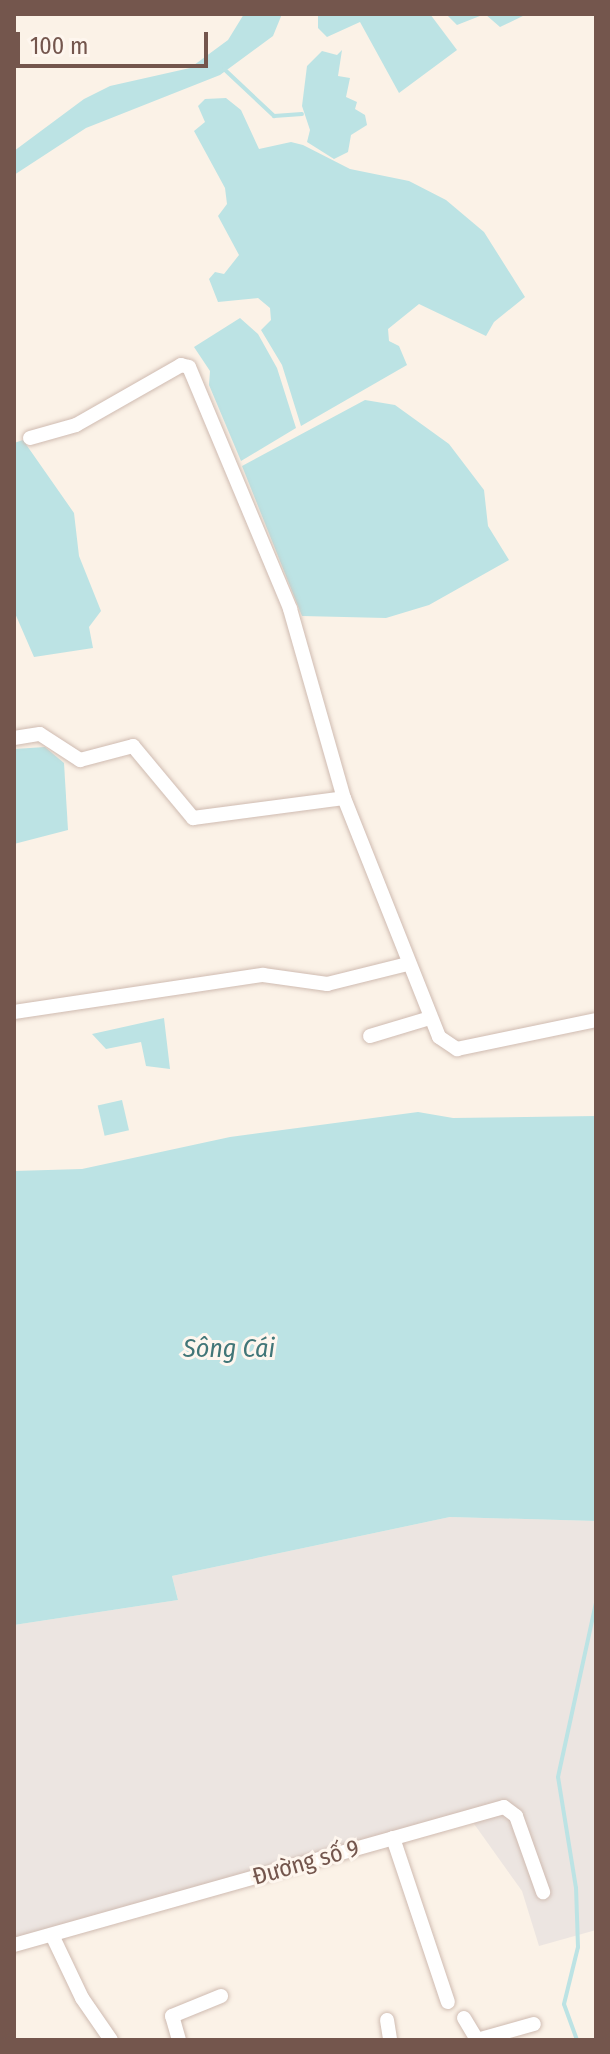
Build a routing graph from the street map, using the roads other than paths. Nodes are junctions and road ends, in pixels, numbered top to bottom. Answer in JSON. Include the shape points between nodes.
{"nodes":[{"id":1,"x":30,"y":438,"type":"dead end"},
{"id":2,"x":14,"y":738,"type":"edge"},
{"id":3,"x":344,"y":798,"type":"junction"},
{"id":4,"x":408,"y":964,"type":"junction"},
{"id":5,"x":14,"y":1012,"type":"edge"},
{"id":6,"x":430,"y":1018,"type":"junction"},
{"id":7,"x":596,"y":1020,"type":"edge"},
{"id":8,"x":370,"y":1036,"type":"dead end"},
{"id":9,"x":393,"y":1838,"type":"junction"},
{"id":10,"x":543,"y":1892,"type":"dead end"},
{"id":11,"x":52,"y":1935,"type":"junction"},
{"id":12,"x":14,"y":1945,"type":"edge"},
{"id":13,"x":221,"y":1996,"type":"dead end"},
{"id":14,"x":448,"y":2002,"type":"dead end"},
{"id":15,"x":464,"y":2018,"type":"dead end"},
{"id":16,"x":387,"y":2020,"type":"dead end"},
{"id":17,"x":534,"y":2024,"type":"dead end"},
{"id":18,"x":111,"y":2040,"type":"edge"},
{"id":19,"x":179,"y":2040,"type":"edge"},
{"id":20,"x":390,"y":2040,"type":"edge"}],
"edges":[{"from":1,"to":3,"type":"street","via":[[76,425],[181,365],[189,367],[290,609]]},
{"from":2,"to":3,"type":"street","via":[[40,734],[80,760],[133,746],[193,818]]},
{"from":3,"to":4,"type":"street"},
{"from":4,"to":5,"type":"street","via":[[327,984],[263,975]]},
{"from":4,"to":6,"type":"street"},
{"from":6,"to":7,"type":"street","via":[[443,1042],[457,1049]]},
{"from":6,"to":8,"type":"street"},
{"from":9,"to":10,"type":"street","name":"Đường số 9","via":[[511,1809]]},
{"from":9,"to":11,"type":"street","name":"Đường số 9"},
{"from":9,"to":14,"type":"street"},
{"from":11,"to":12,"type":"street","name":"Đường số 9"},
{"from":11,"to":18,"type":"street","via":[[82,1998]]},
{"from":13,"to":19,"type":"street","via":[[172,2016]]},
{"from":15,"to":17,"type":"street","via":[[477,2040]]},
{"from":16,"to":20,"type":"street"}]}
